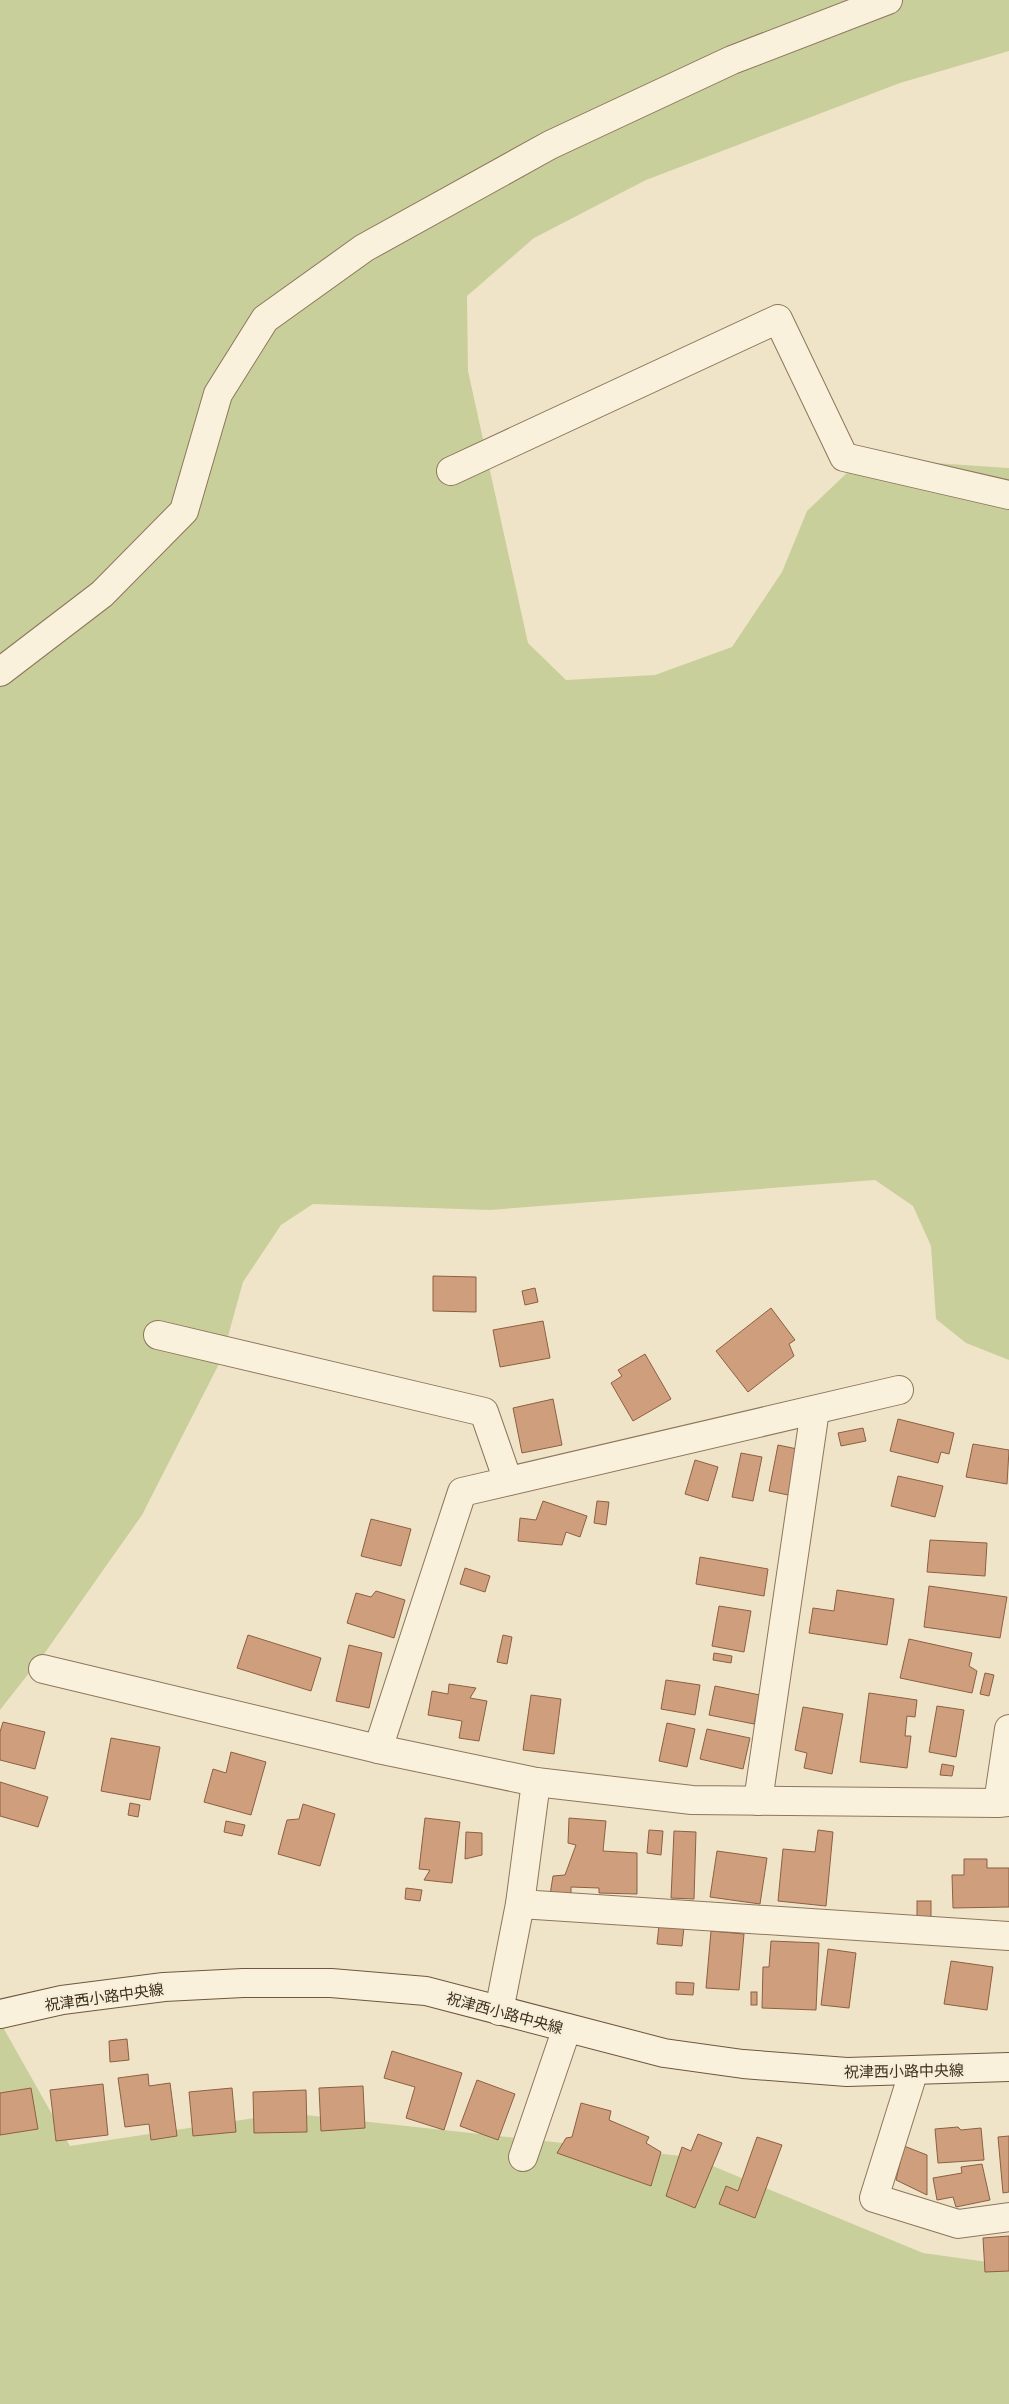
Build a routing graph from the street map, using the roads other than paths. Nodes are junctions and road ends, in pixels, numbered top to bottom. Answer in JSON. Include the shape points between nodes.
{"nodes":[{"id":1,"x":888,"y":0,"type":"edge"},
{"id":2,"x":451,"y":471,"type":"dead end"},
{"id":3,"x":1009,"y":495,"type":"edge"},
{"id":4,"x":0,"y":672,"type":"edge"},
{"id":5,"x":158,"y":1335,"type":"dead end"},
{"id":6,"x":899,"y":1390,"type":"dead end"},
{"id":7,"x":815,"y":1410,"type":"junction"},
{"id":8,"x":508,"y":1482,"type":"junction"},
{"id":9,"x":43,"y":1669,"type":"dead end"},
{"id":10,"x":1009,"y":1729,"type":"edge"},
{"id":11,"x":378,"y":1749,"type":"junction"},
{"id":12,"x":536,"y":1782,"type":"junction"},
{"id":13,"x":758,"y":1801,"type":"junction"},
{"id":14,"x":1003,"y":1802,"type":"edge"},
{"id":15,"x":520,"y":1904,"type":"junction"},
{"id":16,"x":1009,"y":1936,"type":"edge"},
{"id":17,"x":499,"y":2011,"type":"junction"},
{"id":18,"x":0,"y":2014,"type":"edge"},
{"id":19,"x":567,"y":2028,"type":"junction"},
{"id":20,"x":1009,"y":2067,"type":"edge"},
{"id":21,"x":914,"y":2070,"type":"junction"},
{"id":22,"x":522,"y":2156,"type":"dead end"},
{"id":23,"x":1009,"y":2217,"type":"edge"}],
"edges":[{"from":1,"to":4,"type":"street","via":[[732,60],[550,145],[364,248],[265,320],[218,394],[184,511],[102,594]]},
{"from":2,"to":3,"type":"street","via":[[778,319],[844,457]]},
{"from":5,"to":8,"type":"street","via":[[484,1412]]},
{"from":6,"to":7,"type":"street"},
{"from":7,"to":8,"type":"street"},
{"from":7,"to":13,"type":"street"},
{"from":8,"to":11,"type":"street","via":[[462,1492]]},
{"from":9,"to":11,"type":"street"},
{"from":10,"to":14,"type":"street"},
{"from":11,"to":12,"type":"street"},
{"from":12,"to":13,"type":"street","via":[[692,1800]]},
{"from":12,"to":15,"type":"street"},
{"from":13,"to":14,"type":"street"},
{"from":15,"to":16,"type":"street"},
{"from":15,"to":17,"type":"street"},
{"from":17,"to":18,"type":"street","name":"祝津西小路中央線","via":[[426,1992],[331,1983],[243,1983],[164,1987],[62,2000]]},
{"from":17,"to":19,"type":"street","name":"祝津西小路中央線"},
{"from":19,"to":21,"type":"street","name":"祝津西小路中央線","via":[[664,2053],[743,2064],[847,2072]]},
{"from":19,"to":22,"type":"street"},
{"from":20,"to":21,"type":"street","name":"祝津西小路中央線"},
{"from":21,"to":23,"type":"street","via":[[874,2198],[958,2224]]}]}
